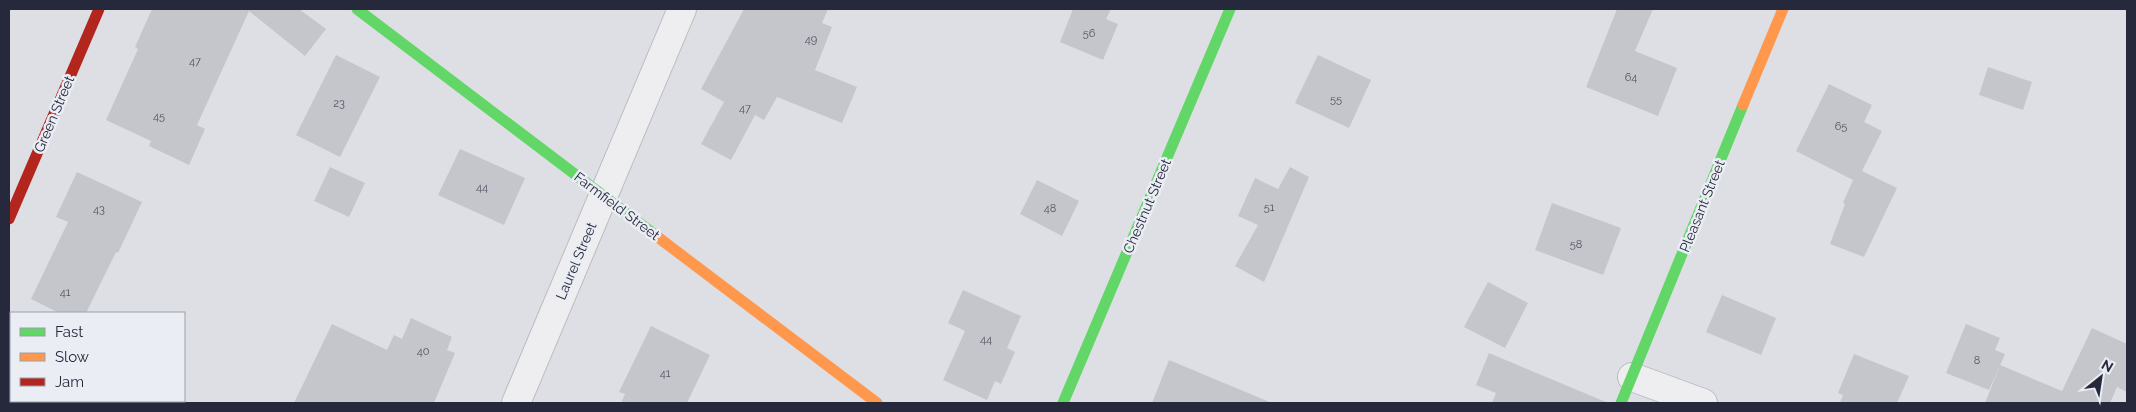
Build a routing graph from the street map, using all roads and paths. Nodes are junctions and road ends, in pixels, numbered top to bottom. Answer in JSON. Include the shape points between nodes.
{"nodes":[{"id":1,"x":99,"y":9,"type":"edge"},
{"id":2,"x":357,"y":9,"type":"edge"},
{"id":3,"x":682,"y":9,"type":"edge"},
{"id":4,"x":1230,"y":9,"type":"edge"},
{"id":5,"x":1783,"y":9,"type":"edge"},
{"id":6,"x":603,"y":196,"type":"junction"},
{"id":7,"x":9,"y":219,"type":"edge"},
{"id":8,"x":1632,"y":377,"type":"junction"},
{"id":9,"x":516,"y":403,"type":"edge"},
{"id":10,"x":877,"y":403,"type":"edge"},
{"id":11,"x":1063,"y":403,"type":"edge"},
{"id":12,"x":1621,"y":403,"type":"edge"},
{"id":13,"x":1703,"y":403,"type":"edge"}],
"edges":[{"from":1,"to":7,"type":"street","name":"Green Street"},
{"from":2,"to":6,"type":"street","name":"Farmfield Street"},
{"from":3,"to":6,"type":"street","name":"Laurel Street"},
{"from":4,"to":11,"type":"street","name":"Chestnut Street"},
{"from":5,"to":8,"type":"street","name":"Pleasant Street"},
{"from":6,"to":9,"type":"street","name":"Laurel Street"},
{"from":6,"to":10,"type":"street","name":"Farmfield Street"},
{"from":8,"to":12,"type":"street","name":"Pleasant Street"},
{"from":8,"to":13,"type":"street"}]}
